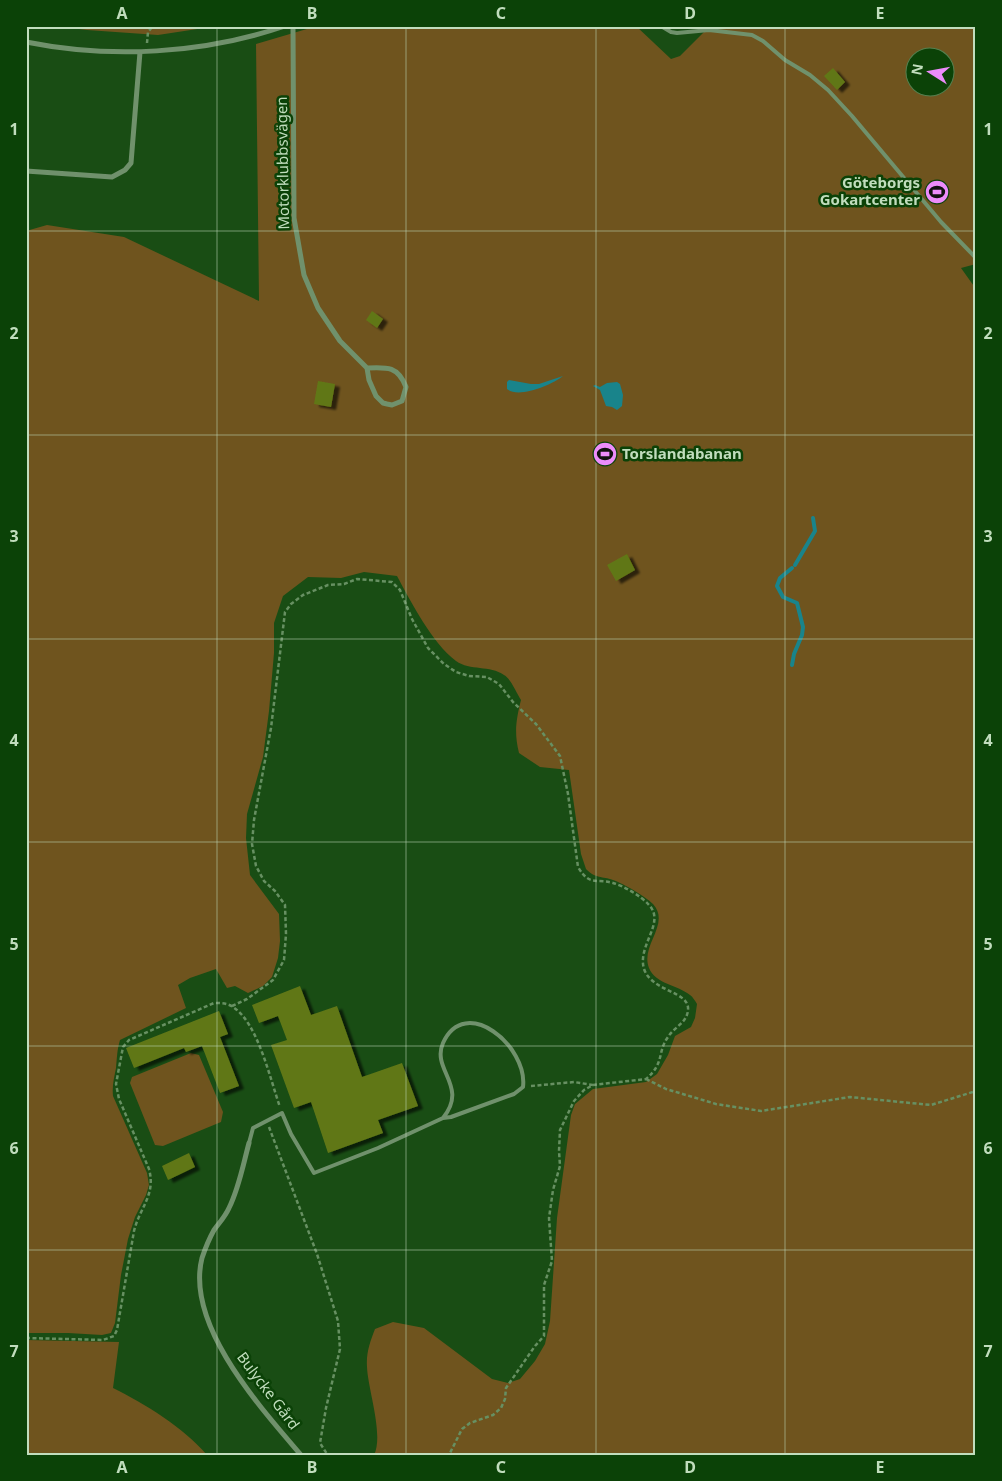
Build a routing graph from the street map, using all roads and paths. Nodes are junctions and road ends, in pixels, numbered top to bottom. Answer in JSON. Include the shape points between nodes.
{"nodes":[{"id":1,"x":154,"y":26,"type":"edge"},
{"id":2,"x":285,"y":26,"type":"edge"},
{"id":3,"x":293,"y":26,"type":"edge"},
{"id":4,"x":661,"y":26,"type":"edge"},
{"id":5,"x":26,"y":42,"type":"edge"},
{"id":6,"x":140,"y":52,"type":"junction"},
{"id":7,"x":26,"y":171,"type":"edge"},
{"id":8,"x":976,"y":258,"type":"edge"},
{"id":9,"x":367,"y":368,"type":"junction"},
{"id":10,"x":232,"y":1006,"type":"junction"},
{"id":11,"x":646,"y":1079,"type":"junction"},
{"id":12,"x":594,"y":1085,"type":"junction"},
{"id":13,"x":522,"y":1087,"type":"junction"},
{"id":14,"x":976,"y":1091,"type":"edge"},
{"id":15,"x":282,"y":1113,"type":"junction"},
{"id":16,"x":443,"y":1118,"type":"junction"},
{"id":17,"x":267,"y":1121,"type":"junction"},
{"id":18,"x":249,"y":1143,"type":"joint"},
{"id":19,"x":26,"y":1338,"type":"edge"},
{"id":20,"x":301,"y":1455,"type":"edge"},
{"id":21,"x":327,"y":1455,"type":"edge"},
{"id":22,"x":449,"y":1455,"type":"edge"}],
"edges":[{"from":1,"to":6,"type":"path"},
{"from":2,"to":6,"type":"street","via":[[216,44]]},
{"from":3,"to":9,"type":"street","name":"Motorklubbsvägen","via":[[294,218],[304,275],[318,308],[340,342]]},
{"from":4,"to":8,"type":"lane","via":[[677,33],[709,30],[752,35],[810,75],[852,116],[941,222]]},
{"from":5,"to":6,"type":"street","via":[[70,49]]},
{"from":6,"to":7,"type":"street","via":[[131,163],[125,170],[112,177]]},
{"from":9,"to":9,"type":"street","via":[[372,391],[379,400],[392,405],[402,401],[406,387],[400,374],[386,367]]},
{"from":10,"to":11,"type":"path","via":[[273,980],[284,960],[284,905],[256,866],[252,844],[285,612],[303,595],[328,585],[356,579],[392,582],[400,590],[428,648],[456,672],[487,677],[499,684],[560,756],[576,857],[582,874],[591,880],[612,882],[622,887],[647,903],[654,912],[655,921],[644,954],[644,968],[656,985],[684,998],[688,1002],[688,1011],[684,1022],[668,1037],[658,1066]]},
{"from":10,"to":15,"type":"path","via":[[253,1029]]},
{"from":10,"to":19,"type":"path","via":[[214,1003],[130,1040],[123,1047],[116,1084],[119,1099],[149,1169],[152,1188],[134,1230],[119,1323],[114,1336],[103,1340]]},
{"from":11,"to":12,"type":"path"},
{"from":11,"to":14,"type":"path","via":[[666,1089],[716,1104],[761,1111],[850,1097],[931,1105]]},
{"from":12,"to":13,"type":"path","via":[[574,1082]]},
{"from":12,"to":22,"type":"path","via":[[574,1101],[560,1130],[560,1166],[549,1218],[552,1261],[544,1285],[544,1336],[506,1388],[501,1408],[493,1415],[462,1428]]},
{"from":13,"to":16,"type":"lane","via":[[514,1094]]},
{"from":13,"to":16,"type":"lane","via":[[523,1075],[518,1061],[498,1034],[472,1023],[458,1026],[442,1044],[441,1060],[453,1092],[452,1104]]},
{"from":15,"to":16,"type":"lane","via":[[314,1173]]},
{"from":15,"to":17,"type":"lane"},
{"from":17,"to":18,"type":"lane","via":[[253,1128]]},
{"from":17,"to":21,"type":"path","via":[[317,1254],[338,1321],[340,1349],[320,1443]]},
{"from":18,"to":20,"type":"street","name":"Bulycke Gård","via":[[229,1209],[206,1245],[200,1274],[201,1295],[206,1316],[230,1364]]}]}
